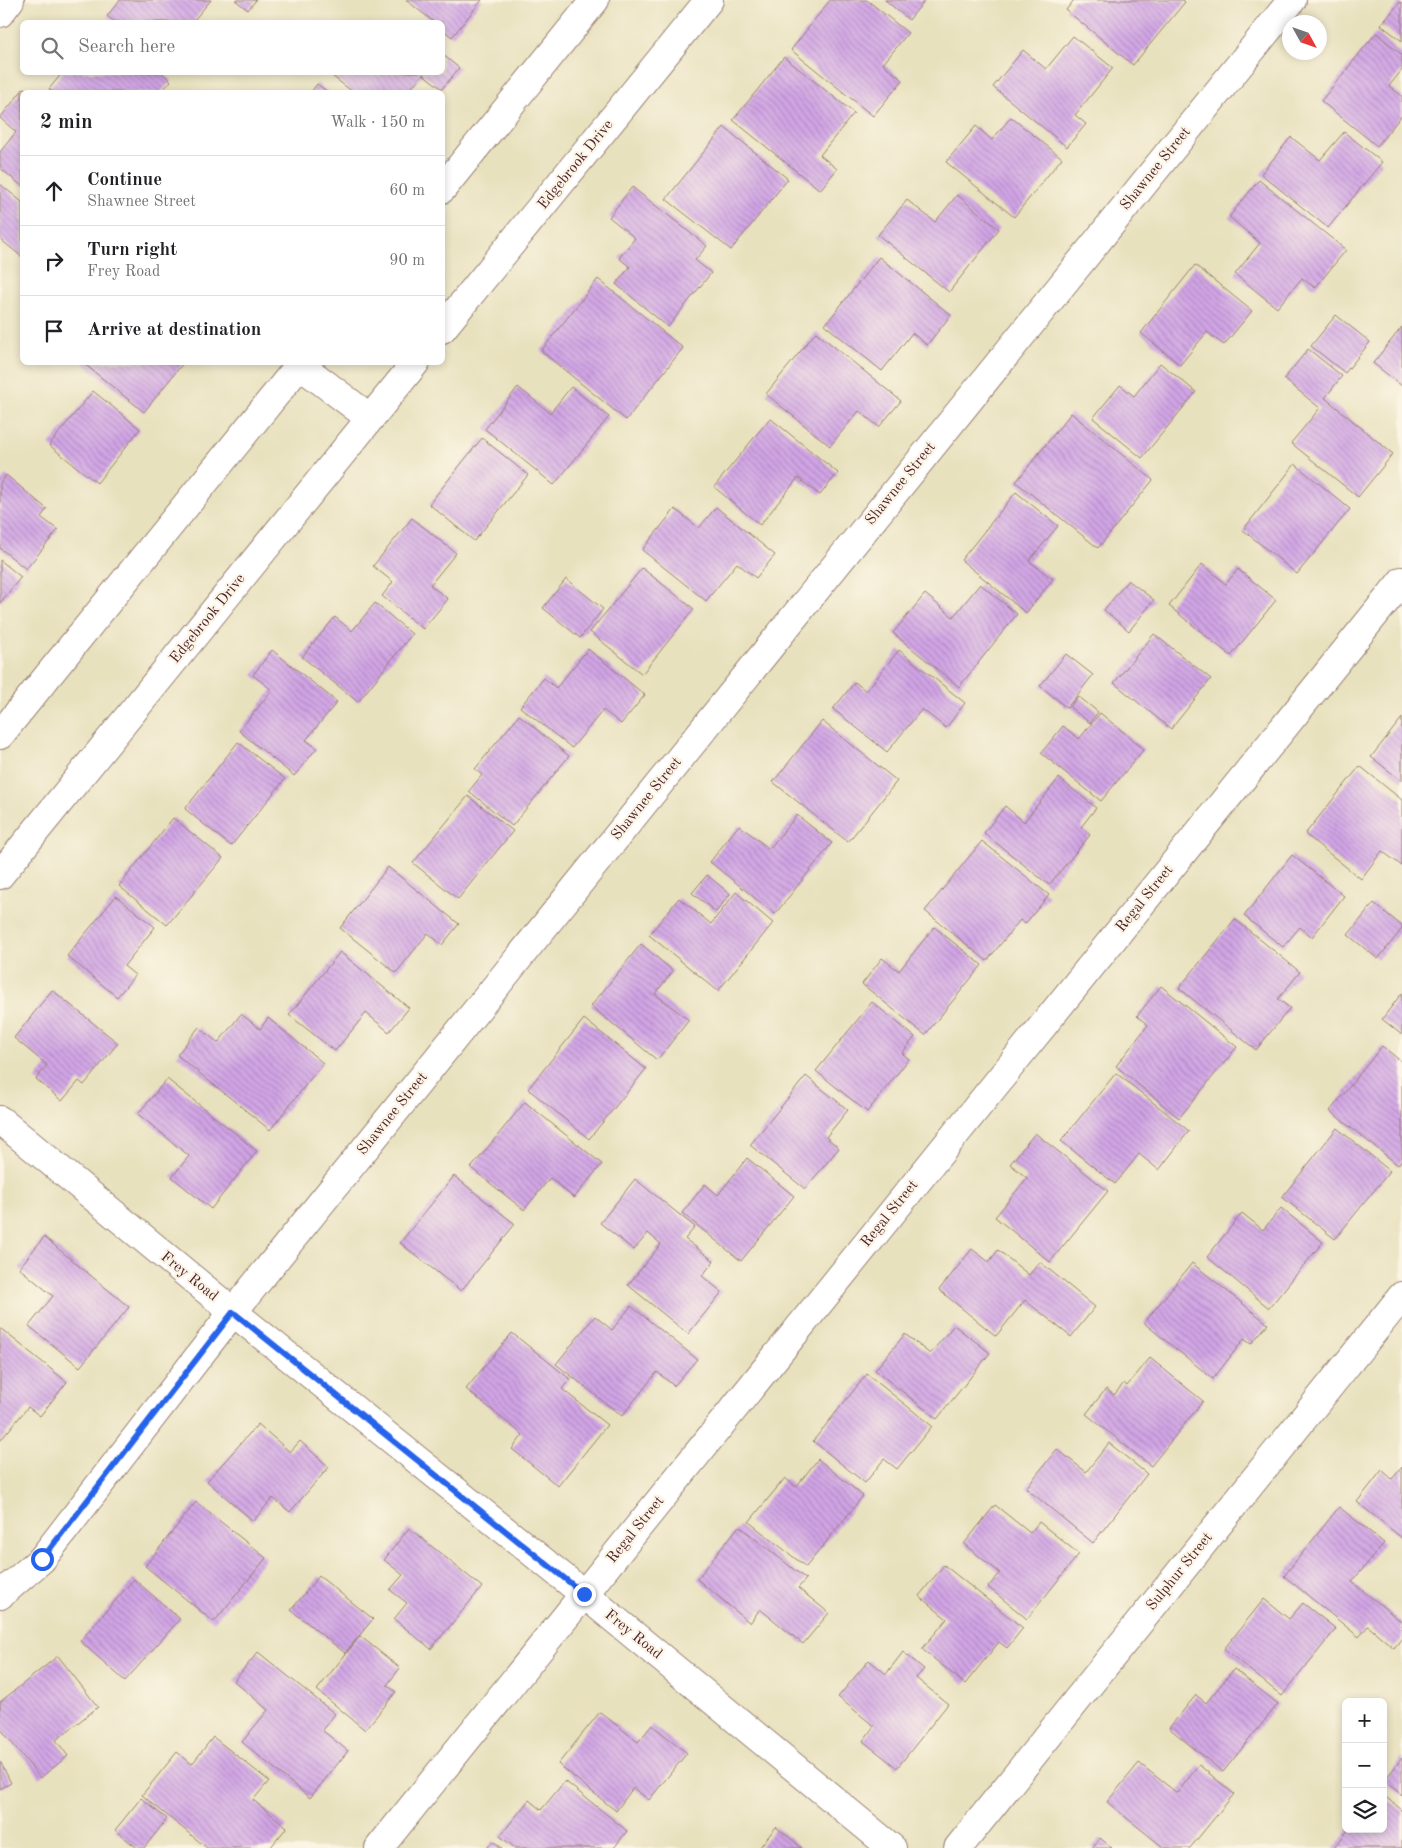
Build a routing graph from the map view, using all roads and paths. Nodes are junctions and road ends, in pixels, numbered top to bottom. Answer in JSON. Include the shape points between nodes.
{"nodes":[{"id":1,"x":10,"y":0,"type":"edge"},
{"id":2,"x":595,"y":0,"type":"edge"},
{"id":3,"x":709,"y":0,"type":"edge"},
{"id":4,"x":1292,"y":0,"type":"edge"},
{"id":5,"x":0,"y":13,"type":"edge"},
{"id":6,"x":445,"y":185,"type":"edge"},
{"id":7,"x":445,"y":325,"type":"edge"},
{"id":8,"x":300,"y":365,"type":"edge"},
{"id":9,"x":302,"y":365,"type":"edge"},
{"id":10,"x":414,"y":365,"type":"edge"},
{"id":11,"x":370,"y":418,"type":"junction"},
{"id":12,"x":1402,"y":581,"type":"edge"},
{"id":13,"x":0,"y":735,"type":"edge"},
{"id":14,"x":0,"y":875,"type":"edge"},
{"id":15,"x":0,"y":1120,"type":"edge"},
{"id":16,"x":1402,"y":1296,"type":"edge"},
{"id":17,"x":233,"y":1312,"type":"junction"},
{"id":18,"x":584,"y":1594,"type":"junction"},
{"id":19,"x":0,"y":1595,"type":"edge"},
{"id":20,"x":379,"y":1848,"type":"edge"},
{"id":21,"x":892,"y":1848,"type":"edge"},
{"id":22,"x":958,"y":1848,"type":"edge"}],
"edges":[{"from":1,"to":5,"type":"street"},
{"from":2,"to":6,"type":"street"},
{"from":3,"to":7,"type":"street","name":"Edgebrook Drive"},
{"from":4,"to":17,"type":"street","name":"Shawnee Street"},
{"from":8,"to":13,"type":"street"},
{"from":9,"to":11,"type":"street"},
{"from":10,"to":11,"type":"street","name":"Edgebrook Drive"},
{"from":11,"to":14,"type":"street","name":"Edgebrook Drive"},
{"from":12,"to":18,"type":"street","name":"Regal Street"},
{"from":15,"to":17,"type":"street","name":"Frey Road"},
{"from":16,"to":22,"type":"street","name":"Sulphur Street"},
{"from":17,"to":18,"type":"street","name":"Frey Road"},
{"from":17,"to":19,"type":"street","name":"Shawnee Street","via":[[42,1559]]},
{"from":18,"to":20,"type":"street","name":"Regal Street"},
{"from":18,"to":21,"type":"street","name":"Frey Road"}]}
